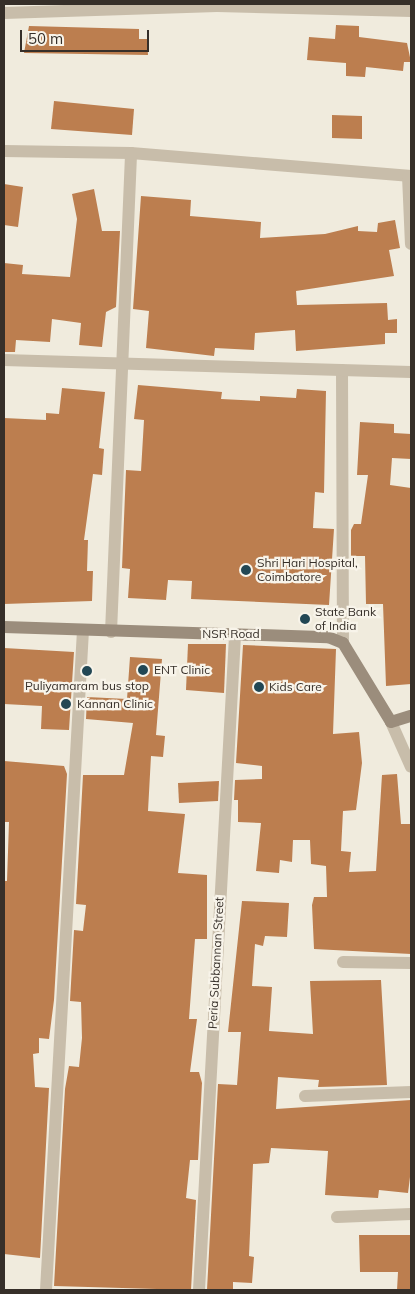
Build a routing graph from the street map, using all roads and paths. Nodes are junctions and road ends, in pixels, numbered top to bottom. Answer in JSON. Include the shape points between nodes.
{"nodes":[{"id":1,"x":217,"y":5,"type":"edge"},
{"id":2,"x":411,"y":11,"type":"edge"},
{"id":3,"x":4,"y":13,"type":"edge"},
{"id":4,"x":4,"y":151,"type":"edge"},
{"id":5,"x":131,"y":153,"type":"junction"},
{"id":6,"x":410,"y":176,"type":"edge"},
{"id":7,"x":411,"y":244,"type":"edge"},
{"id":8,"x":4,"y":360,"type":"edge"},
{"id":9,"x":123,"y":365,"type":"junction"},
{"id":10,"x":342,"y":370,"type":"junction"},
{"id":11,"x":411,"y":372,"type":"edge"},
{"id":12,"x":4,"y":627,"type":"edge"},
{"id":13,"x":83,"y":630,"type":"junction"},
{"id":14,"x":111,"y":632,"type":"junction"},
{"id":15,"x":235,"y":635,"type":"junction"},
{"id":16,"x":343,"y":643,"type":"junction"},
{"id":17,"x":411,"y":716,"type":"edge"},
{"id":18,"x":391,"y":722,"type":"junction"},
{"id":19,"x":411,"y":767,"type":"edge"},
{"id":20,"x":343,"y":962,"type":"dead end"},
{"id":21,"x":411,"y":963,"type":"edge"},
{"id":22,"x":411,"y":1092,"type":"edge"},
{"id":23,"x":305,"y":1096,"type":"dead end"},
{"id":24,"x":411,"y":1214,"type":"edge"},
{"id":25,"x":337,"y":1217,"type":"dead end"},
{"id":26,"x":46,"y":1290,"type":"edge"},
{"id":27,"x":199,"y":1290,"type":"edge"}],
"edges":[{"from":1,"to":2,"type":"street"},
{"from":1,"to":3,"type":"street"},
{"from":4,"to":5,"type":"street"},
{"from":5,"to":6,"type":"street"},
{"from":5,"to":9,"type":"street"},
{"from":6,"to":7,"type":"street"},
{"from":8,"to":9,"type":"street"},
{"from":9,"to":10,"type":"street"},
{"from":9,"to":14,"type":"street"},
{"from":10,"to":11,"type":"street"},
{"from":10,"to":16,"type":"street"},
{"from":12,"to":13,"type":"main road","name":"NSR Road"},
{"from":13,"to":14,"type":"main road","name":"NSR Road"},
{"from":13,"to":26,"type":"street"},
{"from":14,"to":15,"type":"main road","name":"NSR Road"},
{"from":15,"to":16,"type":"main road","name":"NSR Road","via":[[308,633]]},
{"from":15,"to":27,"type":"street","name":"Peria Subbannan Street"},
{"from":16,"to":18,"type":"main road"},
{"from":17,"to":18,"type":"main road"},
{"from":18,"to":19,"type":"street"},
{"from":20,"to":21,"type":"street"},
{"from":22,"to":23,"type":"street"},
{"from":24,"to":25,"type":"street"}]}
